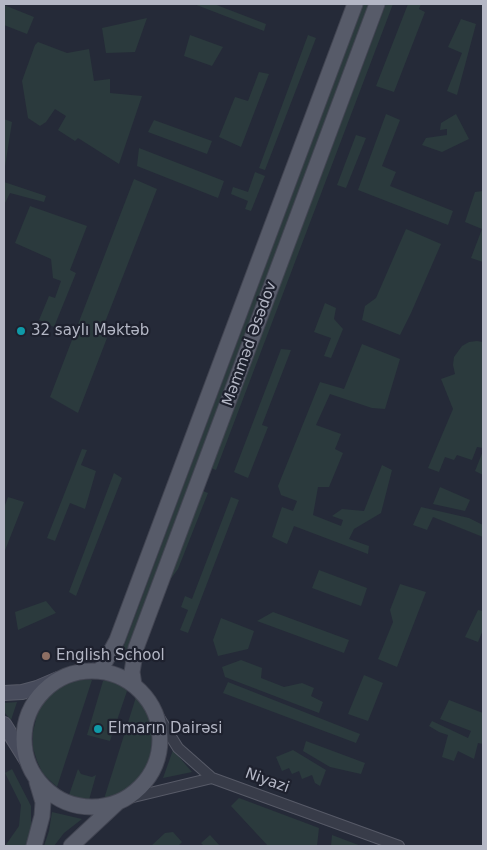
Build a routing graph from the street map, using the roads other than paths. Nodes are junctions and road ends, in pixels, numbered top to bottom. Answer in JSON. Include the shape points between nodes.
{"nodes":[{"id":1,"x":355,"y":4,"type":"edge"},
{"id":2,"x":377,"y":4,"type":"edge"},
{"id":3,"x":117,"y":640,"type":"junction"},
{"id":4,"x":100,"y":671,"type":"junction"},
{"id":5,"x":58,"y":679,"type":"junction"},
{"id":6,"x":134,"y":685,"type":"junction"},
{"id":7,"x":4,"y":693,"type":"edge"},
{"id":8,"x":152,"y":706,"type":"junction"},
{"id":9,"x":4,"y":724,"type":"edge"},
{"id":10,"x":30,"y":767,"type":"junction"},
{"id":11,"x":212,"y":778,"type":"junction"},
{"id":12,"x":121,"y":800,"type":"junction"},
{"id":13,"x":96,"y":807,"type":"junction"},
{"id":14,"x":72,"y":845,"type":"edge"},
{"id":15,"x":34,"y":846,"type":"edge"},
{"id":16,"x":398,"y":846,"type":"edge"}],
"edges":[{"from":1,"to":3,"type":"main road","name":"Məmməd Əsədov"},
{"from":2,"to":6,"type":"main road","name":"Məmməd Əsədov","via":[[136,648],[132,663]]},
{"from":3,"to":4,"type":"main road","name":"Məmməd Əsədov"},
{"from":3,"to":5,"type":"main road","via":[[90,662]]},
{"from":4,"to":5,"type":"main road","via":[[86,671]]},
{"from":4,"to":6,"type":"main road"},
{"from":5,"to":7,"type":"main road","via":[[22,692]]},
{"from":5,"to":10,"type":"main road","via":[[46,688],[28,714],[24,745]]},
{"from":6,"to":8,"type":"main road"},
{"from":8,"to":11,"type":"street","via":[[178,748]]},
{"from":8,"to":12,"type":"main road","via":[[160,737],[158,752],[145,781]]},
{"from":9,"to":10,"type":"main road"},
{"from":10,"to":13,"type":"main road","via":[[49,792],[59,799]]},
{"from":10,"to":15,"type":"main road","via":[[43,802]]},
{"from":11,"to":12,"type":"street"},
{"from":11,"to":16,"type":"street","name":"Niyazi"},
{"from":12,"to":13,"type":"main road"},
{"from":12,"to":14,"type":"main road"},
{"from":13,"to":14,"type":"main road"}]}
